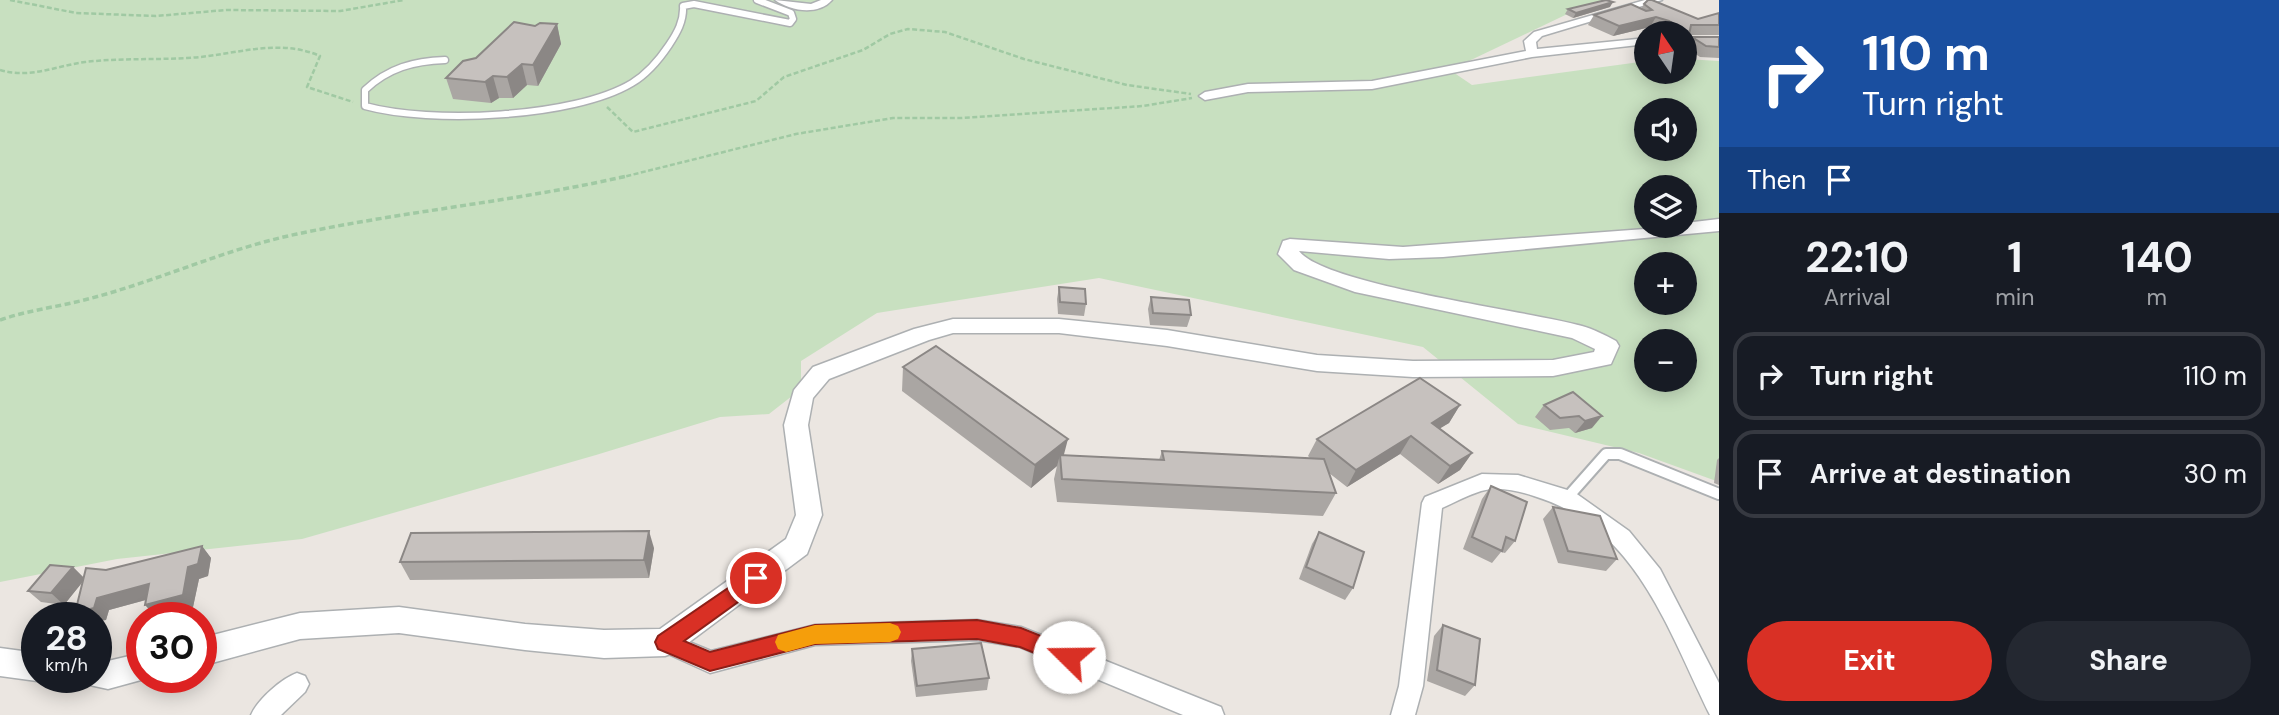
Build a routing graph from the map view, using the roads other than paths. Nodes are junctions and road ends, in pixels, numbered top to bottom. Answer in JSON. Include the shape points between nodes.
{"nodes":[{"id":1,"x":757,"y":0,"type":"edge"},
{"id":2,"x":780,"y":0,"type":"edge"},
{"id":3,"x":827,"y":0,"type":"edge"},
{"id":4,"x":1657,"y":0,"type":"edge"},
{"id":5,"x":1698,"y":41,"type":"edge"},
{"id":6,"x":1719,"y":41,"type":"edge"},
{"id":7,"x":1634,"y":42,"type":"edge"},
{"id":8,"x":1532,"y":53,"type":"junction"},
{"id":9,"x":445,"y":60,"type":"dead end"},
{"id":10,"x":1205,"y":96,"type":"road end"},
{"id":11,"x":1719,"y":225,"type":"edge"},
{"id":12,"x":1719,"y":494,"type":"edge"},
{"id":13,"x":1567,"y":498,"type":"junction"},
{"id":14,"x":665,"y":642,"type":"junction"},
{"id":15,"x":217,"y":648,"type":"edge"},
{"id":16,"x":0,"y":662,"type":"edge"},
{"id":17,"x":21,"y":665,"type":"edge"},
{"id":18,"x":297,"y":684,"type":"dead end"},
{"id":19,"x":1719,"y":708,"type":"edge"},
{"id":20,"x":263,"y":715,"type":"edge"},
{"id":21,"x":1212,"y":715,"type":"edge"},
{"id":22,"x":1403,"y":715,"type":"edge"}],
"edges":[{"from":1,"to":9,"type":"lane","via":[[791,13],[793,19],[790,23],[694,4],[683,6],[683,22],[663,55],[635,82],[597,98],[561,106],[424,116],[377,112],[365,106],[365,90],[377,76],[402,65]]},
{"from":2,"to":3,"type":"street","via":[[809,8]]},
{"from":4,"to":8,"type":"street","via":[[1538,34],[1530,41]]},
{"from":5,"to":6,"type":"street"},
{"from":7,"to":8,"type":"street"},
{"from":8,"to":10,"type":"street","via":[[1372,85],[1248,88]]},
{"from":11,"to":14,"type":"street","via":[[1566,243],[1399,253],[1290,245],[1288,254],[1301,265],[1362,286],[1578,332],[1608,346],[1603,358],[1553,368],[1317,363],[1167,338],[1002,324],[953,326],[922,334],[821,373],[802,396],[796,425],[809,515],[797,547]]},
{"from":12,"to":13,"type":"lane","via":[[1620,454],[1606,454]]},
{"from":13,"to":19,"type":"street","via":[[1622,537],[1651,576]]},
{"from":13,"to":22,"type":"street","via":[[1518,483],[1482,482],[1432,503]]},
{"from":14,"to":15,"type":"street","via":[[552,640],[399,620],[300,626]]},
{"from":14,"to":21,"type":"street","via":[[710,662],[815,635],[977,629],[1021,638]]},
{"from":16,"to":17,"type":"street"},
{"from":18,"to":20,"type":"street"}]}
